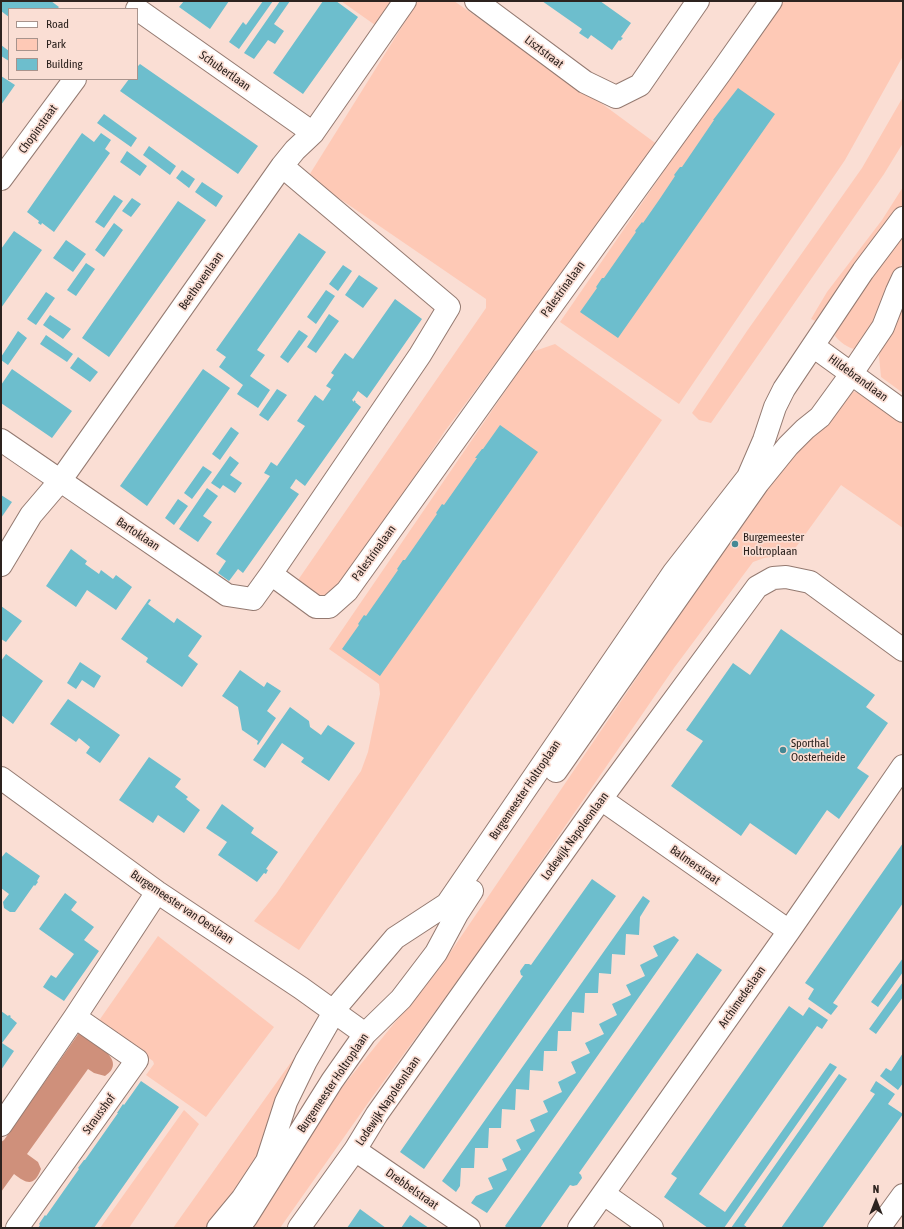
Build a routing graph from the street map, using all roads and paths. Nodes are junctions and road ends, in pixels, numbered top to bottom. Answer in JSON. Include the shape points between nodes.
{"nodes":[{"id":1,"x":405,"y":1,"type":"edge"},
{"id":2,"x":476,"y":1,"type":"edge"},
{"id":3,"x":698,"y":1,"type":"edge"},
{"id":4,"x":771,"y":1,"type":"edge"},
{"id":5,"x":138,"y":11,"type":"edge"},
{"id":6,"x":74,"y":80,"type":"edge"},
{"id":7,"x":313,"y":133,"type":"junction"},
{"id":8,"x":282,"y":166,"type":"junction"},
{"id":9,"x":1,"y":179,"type":"edge"},
{"id":10,"x":903,"y":218,"type":"edge"},
{"id":11,"x":903,"y":278,"type":"edge"},
{"id":12,"x":813,"y":346,"type":"junction"},
{"id":13,"x":852,"y":373,"type":"junction"},
{"id":14,"x":903,"y":411,"type":"edge"},
{"id":15,"x":1,"y":440,"type":"edge"},
{"id":16,"x":60,"y":481,"type":"junction"},
{"id":17,"x":1,"y":565,"type":"edge"},
{"id":18,"x":271,"y":574,"type":"junction"},
{"id":19,"x":903,"y":650,"type":"edge"},
{"id":20,"x":903,"y":766,"type":"edge"},
{"id":21,"x":1,"y":778,"type":"edge"},
{"id":22,"x":601,"y":800,"type":"junction"},
{"id":23,"x":157,"y":892,"type":"junction"},
{"id":24,"x":788,"y":931,"type":"junction"},
{"id":25,"x":333,"y":1011,"type":"junction"},
{"id":26,"x":76,"y":1017,"type":"junction"},
{"id":27,"x":365,"y":1034,"type":"junction"},
{"id":28,"x":1,"y":1125,"type":"edge"},
{"id":29,"x":355,"y":1150,"type":"junction"},
{"id":30,"x":604,"y":1194,"type":"junction"},
{"id":31,"x":903,"y":1195,"type":"edge"},
{"id":32,"x":17,"y":1228,"type":"edge"},
{"id":33,"x":218,"y":1228,"type":"edge"},
{"id":34,"x":238,"y":1228,"type":"edge"},
{"id":35,"x":299,"y":1228,"type":"edge"},
{"id":36,"x":469,"y":1228,"type":"edge"},
{"id":37,"x":579,"y":1228,"type":"edge"},
{"id":38,"x":652,"y":1228,"type":"edge"},
{"id":39,"x":879,"y":1228,"type":"edge"}],
"edges":[{"from":1,"to":7,"type":"street","name":"Beethovenlaan"},
{"from":2,"to":3,"type":"street","name":"Lisztstraat","via":[[585,82],[616,97],[640,86]]},
{"from":4,"to":18,"type":"street","name":"Palestrinalaan","via":[[347,591],[329,607],[316,607]]},
{"from":5,"to":7,"type":"street","name":"Schubertlaan"},
{"from":6,"to":9,"type":"street","name":"Chopinstraat"},
{"from":7,"to":8,"type":"street","name":"Beethovenlaan"},
{"from":8,"to":16,"type":"street","name":"Beethovenlaan"},
{"from":8,"to":18,"type":"street","via":[[449,307],[420,355]]},
{"from":10,"to":12,"type":"street","name":"Burgemeester Holtroplaan","via":[[863,271]]},
{"from":11,"to":13,"type":"street","name":"Burgemeester Holtroplaan","via":[[883,327]]},
{"from":12,"to":13,"type":"street","name":"Hildebrandlaan"},
{"from":12,"to":25,"type":"street","name":"Burgemeester Holtroplaan","via":[[775,406],[748,477],[674,572],[447,904],[395,938]]},
{"from":13,"to":14,"type":"street","name":"Hildebrandlaan"},
{"from":13,"to":27,"type":"street","name":"Burgemeester Holtroplaan","via":[[820,417],[788,446],[758,483],[484,872],[436,953],[401,1000]]},
{"from":15,"to":16,"type":"street","name":"Bartoklaan"},
{"from":16,"to":17,"type":"street","name":"Beethovenlaan","via":[[31,515]]},
{"from":16,"to":18,"type":"street","name":"Bartoklaan","via":[[227,595],[253,599]]},
{"from":19,"to":22,"type":"street","name":"Lodewijk Napoleonlaan","via":[[810,582],[786,577],[773,578],[757,587],[742,606]]},
{"from":20,"to":24,"type":"street","name":"Archimedeslaan"},
{"from":21,"to":23,"type":"street","name":"Burgemeester van Oerslaan"},
{"from":22,"to":24,"type":"street","name":"Balmerstraat"},
{"from":22,"to":29,"type":"street","name":"Lodewijk Napoleonlaan","via":[[377,1114]]},
{"from":23,"to":25,"type":"street","name":"Burgemeester van Oerslaan"},
{"from":23,"to":26,"type":"street"},
{"from":24,"to":30,"type":"street","name":"Archimedeslaan"},
{"from":25,"to":27,"type":"street","name":"Burgemeester van Oerslaan"},
{"from":25,"to":33,"type":"street","name":"Burgemeester Holtroplaan","via":[[286,1102],[267,1161],[242,1199]]},
{"from":26,"to":28,"type":"street"},
{"from":26,"to":32,"type":"street","name":"Strausshof","via":[[137,1060]]},
{"from":27,"to":34,"type":"street","name":"Burgemeester Holtroplaan"},
{"from":29,"to":35,"type":"street","name":"Lodewijk Napoleonlaan"},
{"from":29,"to":36,"type":"street","name":"Drebbelstraat"},
{"from":30,"to":37,"type":"street","name":"Archimedeslaan"},
{"from":30,"to":38,"type":"street"},
{"from":31,"to":39,"type":"street"}]}
